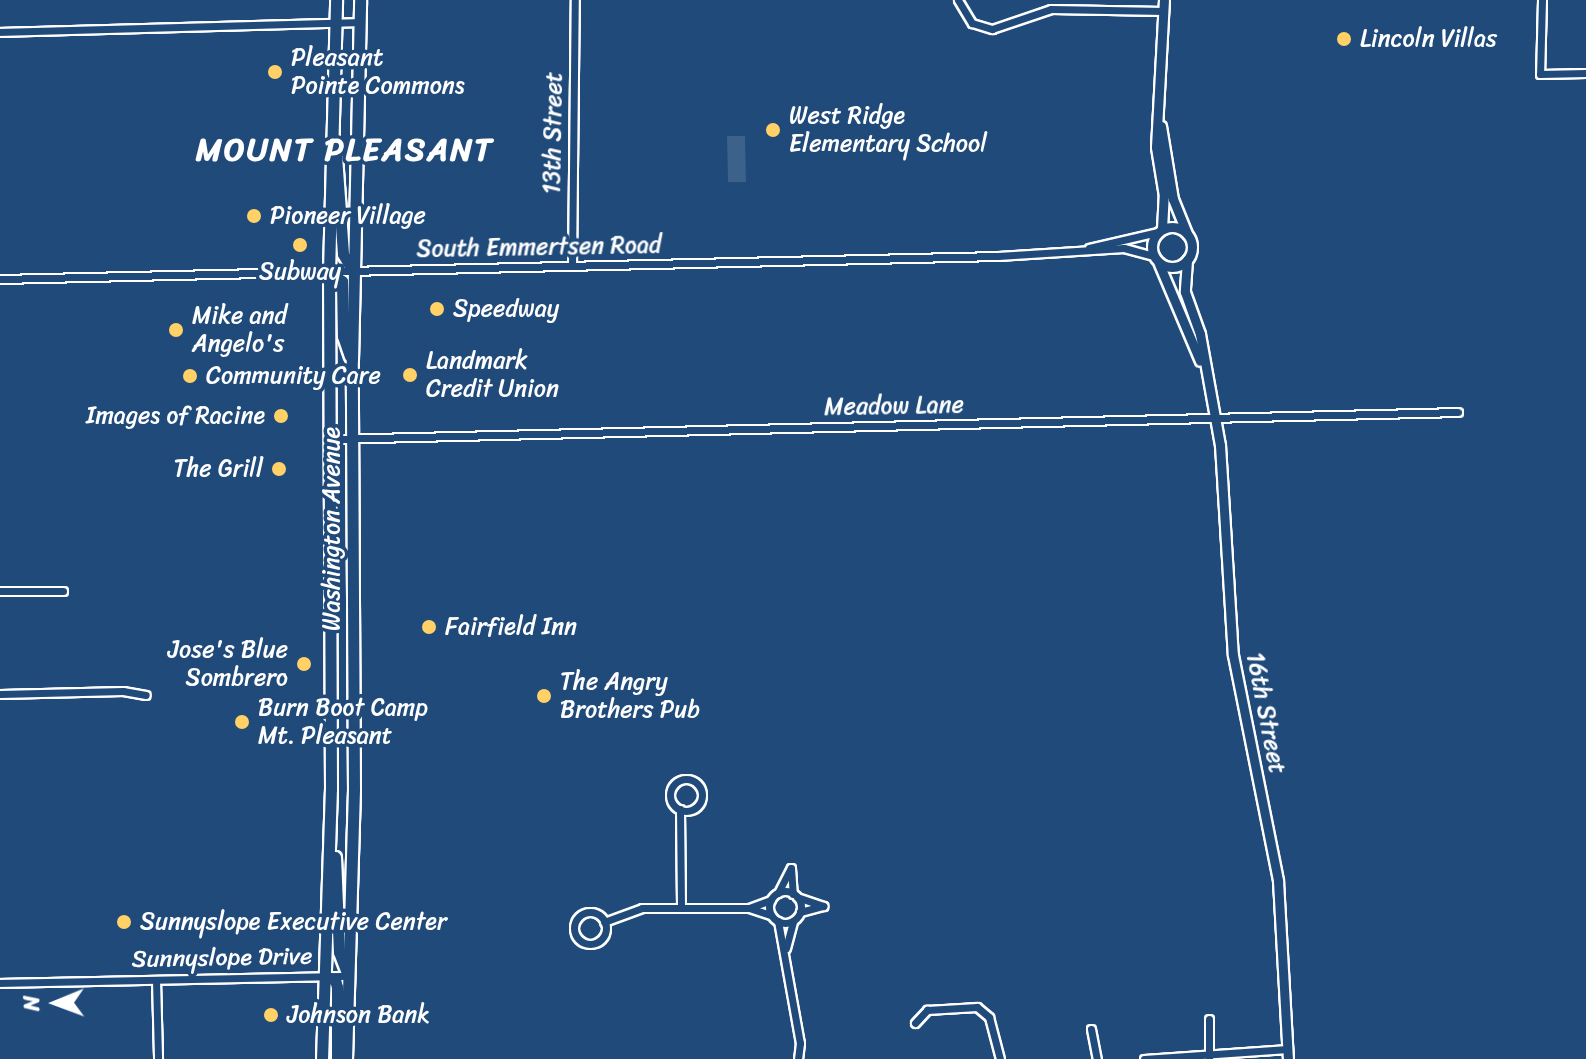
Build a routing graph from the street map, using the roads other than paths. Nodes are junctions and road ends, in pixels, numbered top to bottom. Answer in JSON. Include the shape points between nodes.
{"nodes":[{"id":1,"x":336,"y":0,"type":"edge"},
{"id":2,"x":360,"y":0,"type":"edge"},
{"id":3,"x":575,"y":0,"type":"edge"},
{"id":4,"x":958,"y":0,"type":"edge"},
{"id":5,"x":1164,"y":0,"type":"edge"},
{"id":6,"x":1542,"y":0,"type":"edge"},
{"id":7,"x":1164,"y":11,"type":"junction"},
{"id":8,"x":336,"y":22,"type":"junction"},
{"id":9,"x":359,"y":22,"type":"junction"},
{"id":10,"x":0,"y":32,"type":"edge"},
{"id":11,"x":1586,"y":73,"type":"edge"},
{"id":12,"x":1161,"y":126,"type":"junction"},
{"id":13,"x":333,"y":137,"type":"junction"},
{"id":14,"x":1160,"y":231,"type":"junction"},
{"id":15,"x":1187,"y":233,"type":"junction"},
{"id":16,"x":1080,"y":251,"type":"junction"},
{"id":17,"x":1155,"y":259,"type":"junction"},
{"id":18,"x":1187,"y":260,"type":"junction"},
{"id":19,"x":572,"y":266,"type":"junction"},
{"id":20,"x":353,"y":271,"type":"junction"},
{"id":21,"x":329,"y":272,"type":"junction"},
{"id":22,"x":0,"y":279,"type":"edge"},
{"id":23,"x":352,"y":360,"type":"junction"},
{"id":24,"x":1206,"y":375,"type":"junction"},
{"id":25,"x":1458,"y":412,"type":"dead end"},
{"id":26,"x":1216,"y":418,"type":"junction"},
{"id":27,"x":354,"y":438,"type":"junction"},
{"id":28,"x":331,"y":439,"type":"junction"},
{"id":29,"x":0,"y":591,"type":"edge"},
{"id":30,"x":63,"y":591,"type":"dead end"},
{"id":31,"x":0,"y":694,"type":"edge"},
{"id":32,"x":146,"y":695,"type":"dead end"},
{"id":33,"x":680,"y":809,"type":"junction"},
{"id":34,"x":330,"y":824,"type":"junction"},
{"id":35,"x":778,"y":893,"type":"junction"},
{"id":36,"x":795,"y":895,"type":"junction"},
{"id":37,"x":771,"y":900,"type":"junction"},
{"id":38,"x":681,"y":907,"type":"junction"},
{"id":39,"x":749,"y":908,"type":"junction"},
{"id":40,"x":800,"y":912,"type":"junction"},
{"id":41,"x":771,"y":915,"type":"junction"},
{"id":42,"x":778,"y":921,"type":"junction"},
{"id":43,"x":793,"y":921,"type":"junction"},
{"id":44,"x":604,"y":922,"type":"junction"},
{"id":45,"x":785,"y":950,"type":"junction"},
{"id":46,"x":325,"y":976,"type":"junction"},
{"id":47,"x":348,"y":976,"type":"junction"},
{"id":48,"x":156,"y":980,"type":"junction"},
{"id":49,"x":0,"y":983,"type":"edge"},
{"id":50,"x":1209,"y":1019,"type":"dead end"},
{"id":51,"x":915,"y":1023,"type":"dead end"},
{"id":52,"x":1091,"y":1029,"type":"dead end"},
{"id":53,"x":323,"y":1045,"type":"junction"},
{"id":54,"x":1288,"y":1054,"type":"edge"},
{"id":55,"x":1209,"y":1056,"type":"edge"},
{"id":56,"x":158,"y":1059,"type":"edge"},
{"id":57,"x":322,"y":1059,"type":"edge"},
{"id":58,"x":329,"y":1059,"type":"edge"},
{"id":59,"x":337,"y":1059,"type":"edge"},
{"id":60,"x":346,"y":1059,"type":"edge"},
{"id":61,"x":798,"y":1059,"type":"edge"},
{"id":62,"x":1000,"y":1059,"type":"edge"},
{"id":63,"x":1097,"y":1059,"type":"edge"},
{"id":64,"x":1144,"y":1059,"type":"edge"}],
"edges":[{"from":1,"to":8,"type":"main road","name":"Washington Avenue"},
{"from":2,"to":9,"type":"main road","name":"Washington Avenue"},
{"from":3,"to":19,"type":"street","name":"13th Street"},
{"from":4,"to":7,"type":"street","via":[[972,23],[992,29],[1051,9]]},
{"from":5,"to":7,"type":"street","name":"16th Street"},
{"from":6,"to":11,"type":"street","via":[[1540,74]]},
{"from":7,"to":12,"type":"street","name":"16th Street"},
{"from":8,"to":9,"type":"street"},
{"from":8,"to":10,"type":"street"},
{"from":8,"to":13,"type":"main road","name":"Washington Avenue"},
{"from":9,"to":20,"type":"main road","name":"Washington Avenue"},
{"from":12,"to":14,"type":"street","name":"16th Street","via":[[1156,147],[1164,196]]},
{"from":12,"to":15,"type":"street","name":"16th Street","via":[[1173,199]]},
{"from":13,"to":20,"type":"main road","via":[[343,193],[343,254]]},
{"from":13,"to":21,"type":"main road","name":"Washington Avenue"},
{"from":14,"to":15,"type":"street","via":[[1177,227]]},
{"from":14,"to":16,"type":"street","name":"South Emmertsen Road"},
{"from":14,"to":17,"type":"street","name":"16th Street","via":[[1152,243]]},
{"from":15,"to":18,"type":"street","name":"16th Street","via":[[1192,248]]},
{"from":16,"to":17,"type":"street","name":"South Emmertsen Road","via":[[1124,248]]},
{"from":16,"to":19,"type":"street","name":"South Emmertsen Road"},
{"from":17,"to":18,"type":"street","via":[[1175,267]]},
{"from":17,"to":24,"type":"street","name":"16th Street"},
{"from":18,"to":24,"type":"street","name":"16th Street","via":[[1185,292],[1200,334]]},
{"from":19,"to":20,"type":"street","name":"South Emmertsen Road"},
{"from":20,"to":21,"type":"street","name":"South Emmertsen Road"},
{"from":20,"to":23,"type":"main road","name":"Washington Avenue"},
{"from":21,"to":22,"type":"street","name":"South Emmertsen Road"},
{"from":21,"to":23,"type":"main road","via":[[342,281],[343,336]]},
{"from":21,"to":28,"type":"main road","name":"Washington Avenue"},
{"from":23,"to":27,"type":"main road","name":"Washington Avenue"},
{"from":24,"to":26,"type":"street","name":"16th Street"},
{"from":25,"to":26,"type":"street","name":"Meadow Lane"},
{"from":26,"to":27,"type":"street","name":"Meadow Lane"},
{"from":26,"to":54,"type":"street","name":"16th Street","via":[[1233,655],[1279,888]]},
{"from":27,"to":28,"type":"street","name":"Meadow Lane"},
{"from":27,"to":47,"type":"main road","name":"Washington Avenue"},
{"from":28,"to":34,"type":"main road","name":"Washington Avenue"},
{"from":29,"to":30,"type":"street"},
{"from":31,"to":32,"type":"street"},
{"from":33,"to":33,"type":"street","via":[[695,808],[701,799],[693,781],[679,781],[672,788],[672,803]]},
{"from":33,"to":38,"type":"street"},
{"from":34,"to":46,"type":"main road","name":"Washington Avenue"},
{"from":34,"to":47,"type":"main road","via":[[341,900],[339,952]]},
{"from":35,"to":36,"type":"street"},
{"from":35,"to":36,"type":"street","via":[[791,868]]},
{"from":35,"to":37,"type":"street"},
{"from":36,"to":40,"type":"street"},
{"from":36,"to":40,"type":"street","via":[[823,906]]},
{"from":37,"to":39,"type":"street"},
{"from":37,"to":41,"type":"street"},
{"from":38,"to":39,"type":"street"},
{"from":38,"to":44,"type":"street","via":[[642,908]]},
{"from":39,"to":41,"type":"street"},
{"from":40,"to":43,"type":"street"},
{"from":41,"to":42,"type":"street"},
{"from":42,"to":43,"type":"street"},
{"from":42,"to":45,"type":"street"},
{"from":43,"to":45,"type":"street"},
{"from":44,"to":44,"type":"street","via":[[591,912],[581,915],[575,935],[587,944],[596,942],[603,936]]},
{"from":45,"to":61,"type":"street"},
{"from":46,"to":47,"type":"street","name":"Sunnyslope Drive"},
{"from":46,"to":48,"type":"street","name":"Sunnyslope Drive"},
{"from":46,"to":53,"type":"main road","name":"Washington Avenue"},
{"from":46,"to":59,"type":"main road","via":[[337,987]]},
{"from":47,"to":60,"type":"main road","name":"Washington Avenue"},
{"from":48,"to":49,"type":"street","name":"Sunnyslope Drive"},
{"from":48,"to":56,"type":"street"},
{"from":50,"to":55,"type":"street"},
{"from":51,"to":62,"type":"street","via":[[927,1010],[977,1007],[989,1017]]},
{"from":52,"to":63,"type":"street"},
{"from":53,"to":57,"type":"main road","name":"Washington Avenue"},
{"from":53,"to":58,"type":"main road"},
{"from":54,"to":55,"type":"street"},
{"from":55,"to":64,"type":"street"}]}
